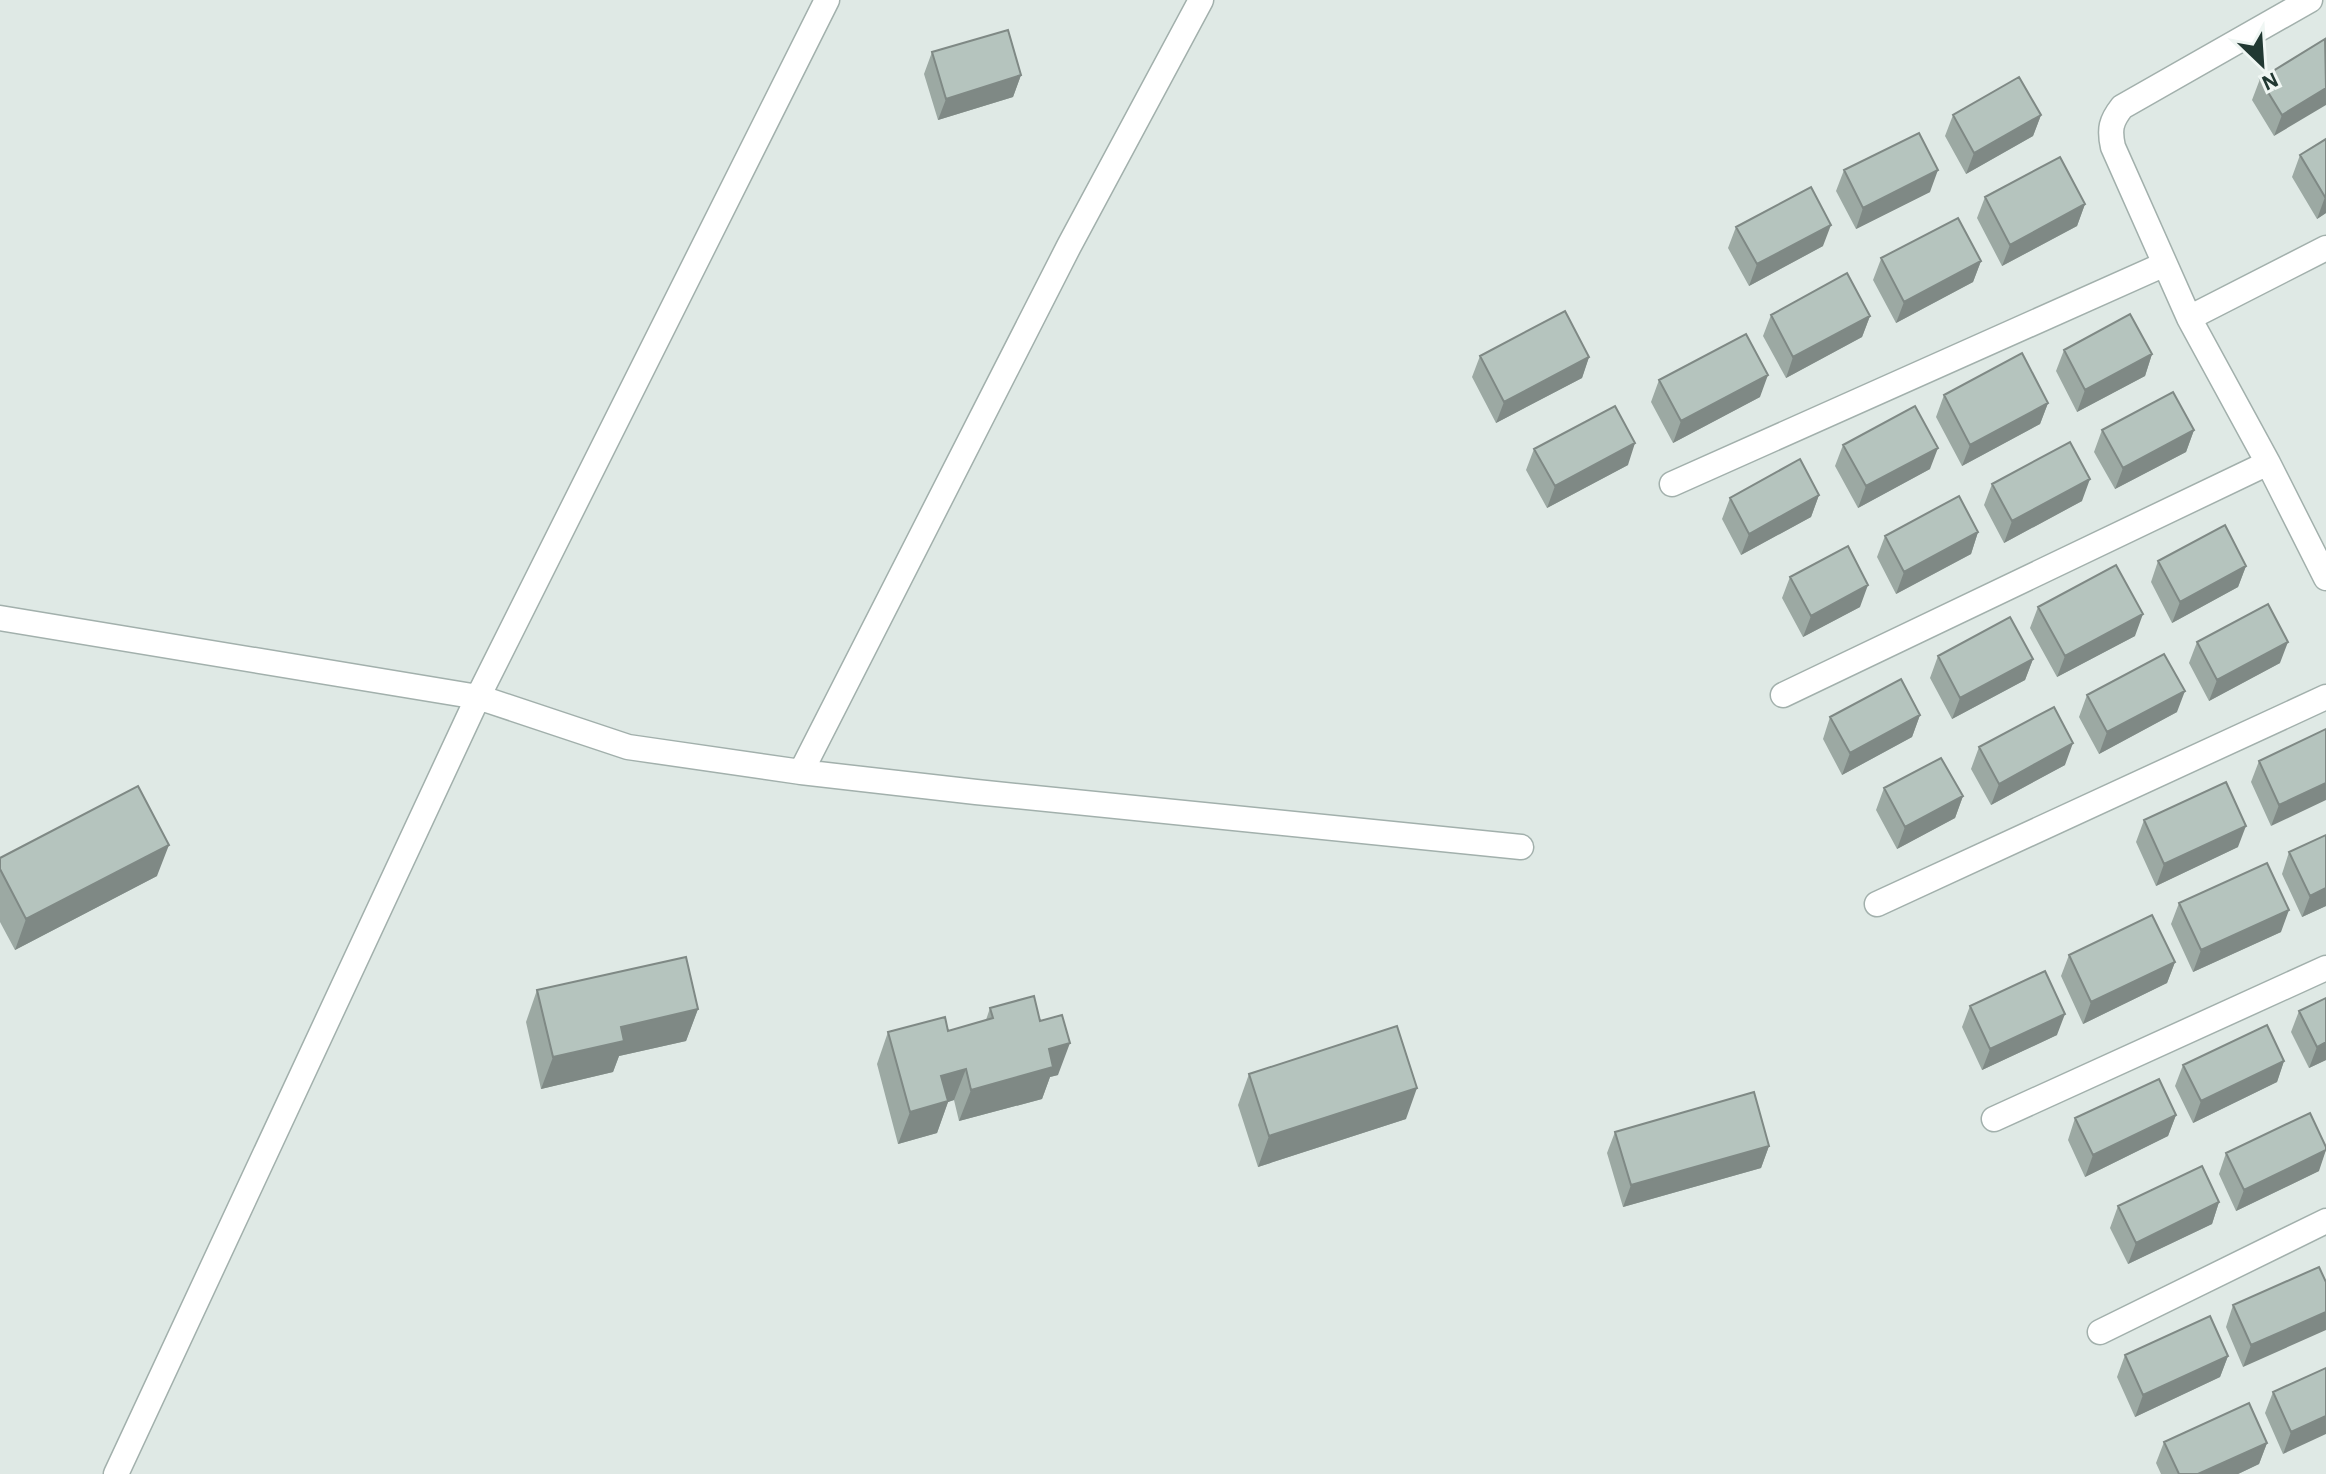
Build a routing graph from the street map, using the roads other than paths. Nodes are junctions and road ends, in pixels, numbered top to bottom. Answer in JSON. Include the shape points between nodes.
{"nodes":[{"id":1,"x":827,"y":0,"type":"edge"},
{"id":2,"x":1201,"y":0,"type":"edge"},
{"id":3,"x":2310,"y":0,"type":"edge"},
{"id":4,"x":2326,"y":248,"type":"edge"},
{"id":5,"x":2165,"y":264,"type":"junction"},
{"id":6,"x":2189,"y":318,"type":"junction"},
{"id":7,"x":2268,"y":463,"type":"junction"},
{"id":8,"x":1672,"y":484,"type":"dead end"},
{"id":9,"x":2316,"y":535,"type":"edge"},
{"id":10,"x":2326,"y":578,"type":"edge"},
{"id":11,"x":0,"y":618,"type":"edge"},
{"id":12,"x":1783,"y":695,"type":"dead end"},
{"id":13,"x":478,"y":697,"type":"junction"},
{"id":14,"x":2326,"y":697,"type":"edge"},
{"id":15,"x":801,"y":772,"type":"junction"},
{"id":16,"x":1521,"y":847,"type":"dead end"},
{"id":17,"x":1877,"y":904,"type":"dead end"},
{"id":18,"x":2326,"y":968,"type":"edge"},
{"id":19,"x":1994,"y":1119,"type":"dead end"},
{"id":20,"x":2326,"y":1221,"type":"edge"},
{"id":21,"x":2100,"y":1332,"type":"dead end"},
{"id":22,"x":116,"y":1474,"type":"edge"}],
"edges":[{"from":1,"to":13,"type":"street"},
{"from":2,"to":15,"type":"street","via":[[1069,246]]},
{"from":3,"to":5,"type":"street","via":[[2122,107],[2112,119],[2113,147]]},
{"from":4,"to":6,"type":"street"},
{"from":5,"to":6,"type":"street"},
{"from":5,"to":8,"type":"street"},
{"from":6,"to":7,"type":"street"},
{"from":7,"to":9,"type":"street"},
{"from":7,"to":12,"type":"street"},
{"from":9,"to":10,"type":"street"},
{"from":11,"to":13,"type":"street"},
{"from":13,"to":15,"type":"street","via":[[628,747]]},
{"from":13,"to":22,"type":"street"},
{"from":14,"to":17,"type":"street"},
{"from":15,"to":16,"type":"street"},
{"from":18,"to":19,"type":"street"},
{"from":20,"to":21,"type":"street"}]}
